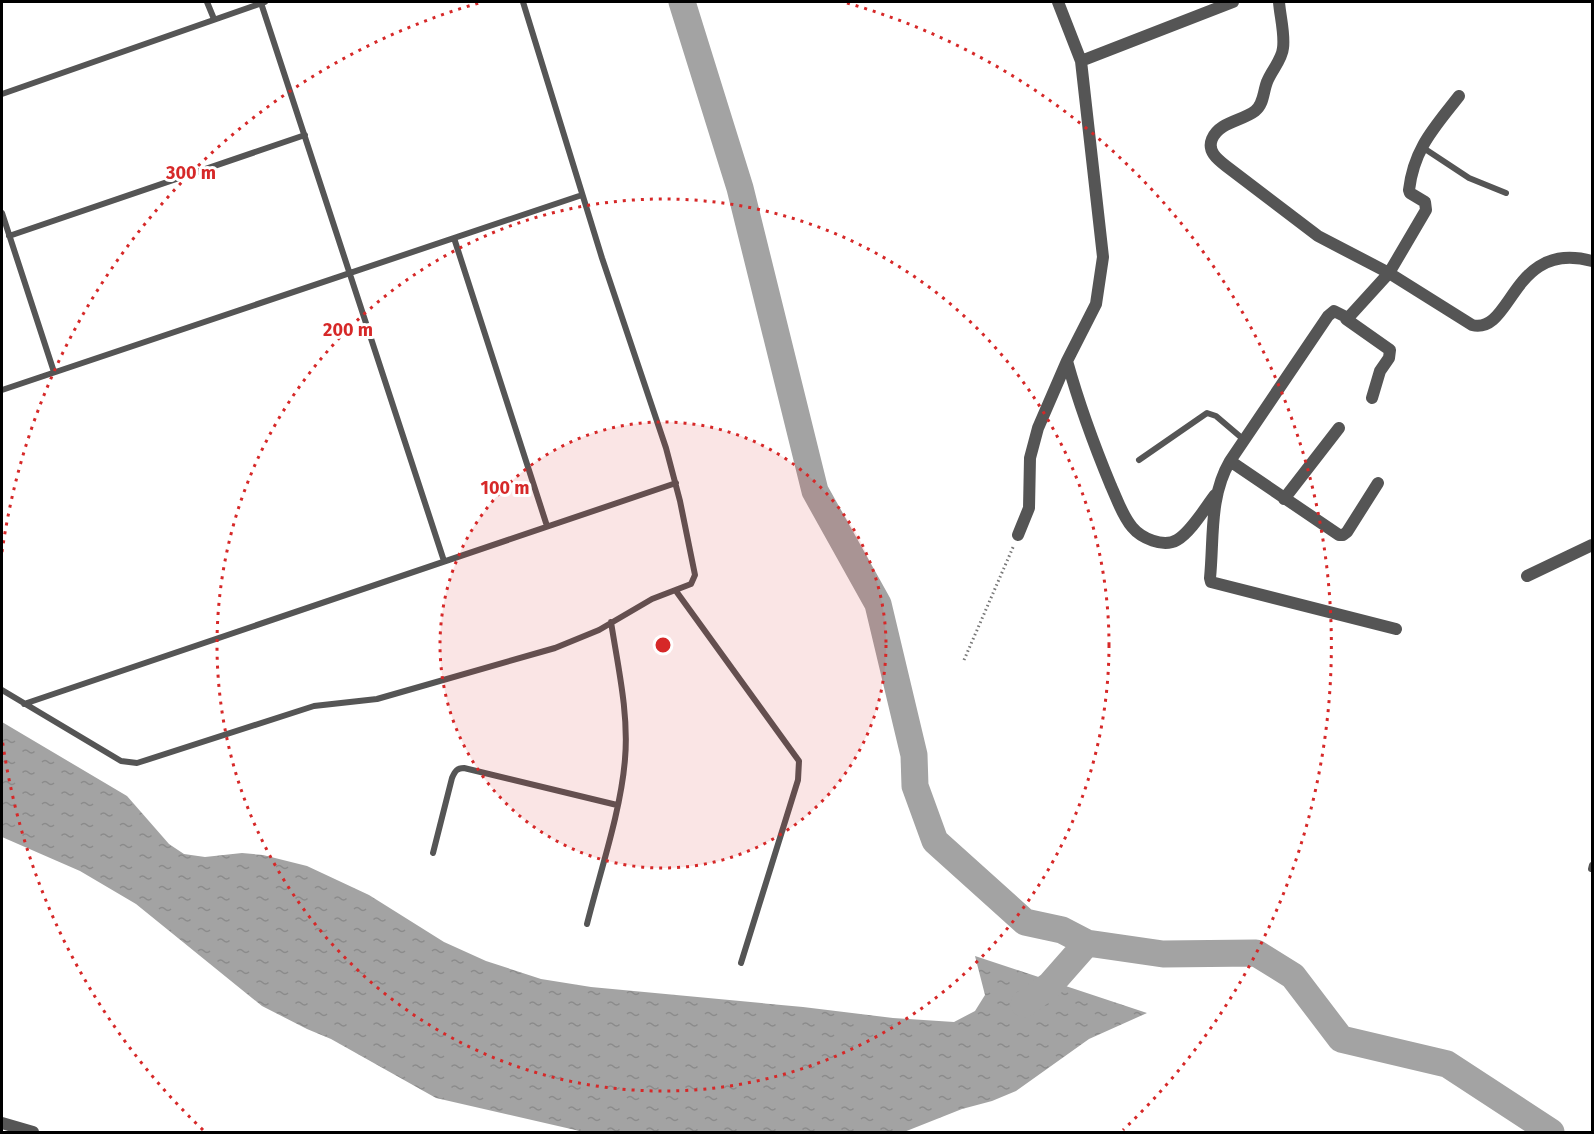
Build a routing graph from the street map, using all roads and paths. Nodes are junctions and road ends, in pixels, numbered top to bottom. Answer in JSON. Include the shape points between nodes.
{"nodes":[{"id":1,"x":207,"y":2,"type":"edge"},
{"id":2,"x":263,"y":2,"type":"edge"},
{"id":3,"x":523,"y":2,"type":"edge"},
{"id":4,"x":1058,"y":2,"type":"edge"},
{"id":5,"x":1233,"y":2,"type":"edge"},
{"id":6,"x":1279,"y":2,"type":"edge"},
{"id":7,"x":214,"y":19,"type":"junction"},
{"id":8,"x":1081,"y":61,"type":"junction"},
{"id":9,"x":2,"y":94,"type":"edge"},
{"id":10,"x":1459,"y":96,"type":"dead end"},
{"id":11,"x":305,"y":135,"type":"junction"},
{"id":12,"x":1421,"y":147,"type":"junction"},
{"id":13,"x":1506,"y":193,"type":"dead end"},
{"id":14,"x":582,"y":195,"type":"junction"},
{"id":15,"x":2,"y":213,"type":"edge"},
{"id":16,"x":9,"y":236,"type":"junction"},
{"id":17,"x":454,"y":238,"type":"junction"},
{"id":18,"x":1593,"y":261,"type":"edge"},
{"id":19,"x":351,"y":273,"type":"junction"},
{"id":20,"x":1389,"y":273,"type":"junction"},
{"id":21,"x":1346,"y":319,"type":"junction"},
{"id":22,"x":1067,"y":361,"type":"junction"},
{"id":23,"x":54,"y":372,"type":"junction"},
{"id":24,"x":2,"y":390,"type":"edge"},
{"id":25,"x":1372,"y":398,"type":"dead end"},
{"id":26,"x":1339,"y":428,"type":"dead end"},
{"id":27,"x":1243,"y":439,"type":"junction"},
{"id":28,"x":1139,"y":460,"type":"dead end"},
{"id":29,"x":1230,"y":460,"type":"junction"},
{"id":30,"x":676,"y":483,"type":"junction"},
{"id":31,"x":1378,"y":483,"type":"dead end"},
{"id":32,"x":1216,"y":494,"type":"junction"},
{"id":33,"x":1284,"y":499,"type":"junction"},
{"id":34,"x":547,"y":526,"type":"junction"},
{"id":35,"x":1018,"y":535,"type":"joint"},
{"id":36,"x":1593,"y":544,"type":"edge"},
{"id":37,"x":444,"y":561,"type":"junction"},
{"id":38,"x":1527,"y":576,"type":"dead end"},
{"id":39,"x":676,"y":591,"type":"junction"},
{"id":40,"x":611,"y":622,"type":"junction"},
{"id":41,"x":1396,"y":629,"type":"dead end"},
{"id":42,"x":964,"y":660,"type":"dead end"},
{"id":43,"x":2,"y":690,"type":"edge"},
{"id":44,"x":24,"y":704,"type":"junction"},
{"id":45,"x":617,"y":805,"type":"junction"},
{"id":46,"x":433,"y":853,"type":"dead end"},
{"id":47,"x":587,"y":924,"type":"dead end"},
{"id":48,"x":741,"y":963,"type":"dead end"},
{"id":49,"x":2,"y":1123,"type":"edge"},
{"id":50,"x":33,"y":1132,"type":"edge"}],
"edges":[{"from":1,"to":7,"type":"lane"},
{"from":2,"to":7,"type":"lane"},
{"from":2,"to":11,"type":"lane"},
{"from":3,"to":14,"type":"lane"},
{"from":4,"to":8,"type":"street"},
{"from":5,"to":8,"type":"street"},
{"from":6,"to":20,"type":"street","via":[[1284,49],[1268,79],[1263,101],[1255,111],[1217,131],[1211,148],[1220,161],[1318,236]]},
{"from":7,"to":9,"type":"lane"},
{"from":8,"to":22,"type":"street","via":[[1103,257],[1096,304]]},
{"from":10,"to":12,"type":"street"},
{"from":11,"to":16,"type":"lane"},
{"from":11,"to":19,"type":"lane"},
{"from":12,"to":13,"type":"lane","via":[[1469,178]]},
{"from":12,"to":20,"type":"street","via":[[1409,190],[1425,202],[1426,210]]},
{"from":14,"to":17,"type":"lane"},
{"from":14,"to":30,"type":"lane"},
{"from":15,"to":16,"type":"lane"},
{"from":16,"to":23,"type":"lane"},
{"from":17,"to":19,"type":"lane"},
{"from":17,"to":34,"type":"lane"},
{"from":18,"to":20,"type":"street","via":[[1569,257],[1535,268],[1498,316],[1480,327]]},
{"from":19,"to":23,"type":"lane"},
{"from":19,"to":37,"type":"lane"},
{"from":20,"to":21,"type":"street"},
{"from":21,"to":25,"type":"street","via":[[1389,350]]},
{"from":21,"to":27,"type":"street","via":[[1338,312],[1331,313]]},
{"from":22,"to":32,"type":"street","via":[[1098,454],[1121,508],[1139,534],[1167,543],[1176,541]]},
{"from":22,"to":35,"type":"street","via":[[1038,428],[1030,458],[1029,508]]},
{"from":23,"to":24,"type":"lane"},
{"from":26,"to":33,"type":"street"},
{"from":27,"to":28,"type":"lane","via":[[1207,413]]},
{"from":27,"to":29,"type":"street"},
{"from":29,"to":32,"type":"street"},
{"from":29,"to":33,"type":"street"},
{"from":30,"to":34,"type":"lane"},
{"from":30,"to":39,"type":"lane","via":[[695,575],[691,584]]},
{"from":31,"to":33,"type":"street","via":[[1343,535]]},
{"from":32,"to":41,"type":"street","via":[[1211,582]]},
{"from":34,"to":37,"type":"lane"},
{"from":35,"to":42,"type":"path"},
{"from":36,"to":38,"type":"street"},
{"from":37,"to":44,"type":"lane"},
{"from":39,"to":40,"type":"lane","via":[[652,599]]},
{"from":39,"to":48,"type":"lane","via":[[799,761],[798,780]]},
{"from":40,"to":44,"type":"lane","via":[[555,648],[377,699],[314,706],[137,763],[121,761]]},
{"from":40,"to":45,"type":"lane","via":[[625,719],[625,757]]},
{"from":43,"to":44,"type":"lane"},
{"from":45,"to":46,"type":"lane","via":[[459,768],[454,771]]},
{"from":45,"to":47,"type":"lane"},
{"from":49,"to":50,"type":"street"}]}
